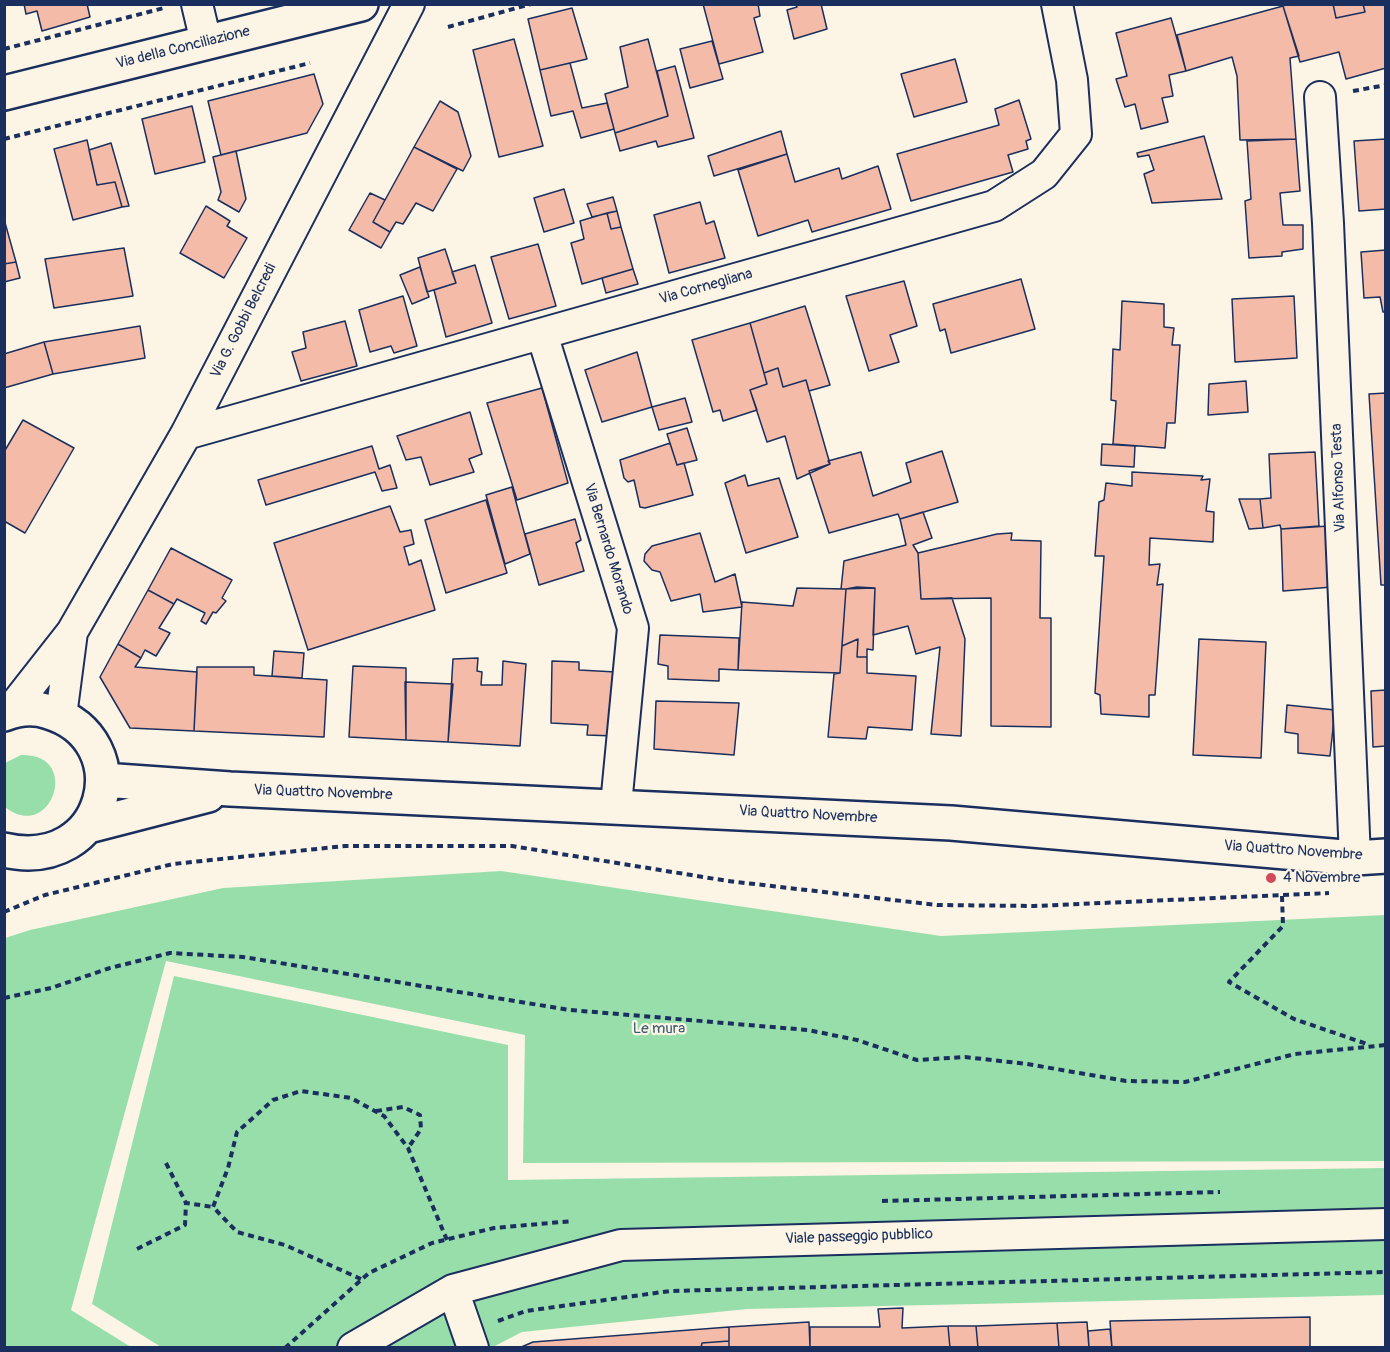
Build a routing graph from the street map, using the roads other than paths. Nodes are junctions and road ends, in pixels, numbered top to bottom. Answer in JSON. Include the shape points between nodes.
{"nodes":[{"id":1,"x":361,"y":4,"type":"edge"},
{"id":2,"x":408,"y":4,"type":"edge"},
{"id":3,"x":1057,"y":4,"type":"edge"},
{"id":4,"x":184,"y":5,"type":"edge"},
{"id":5,"x":206,"y":42,"type":"junction"},
{"id":6,"x":4,"y":93,"type":"edge"},
{"id":7,"x":1320,"y":97,"type":"dead end"},
{"id":8,"x":542,"y":334,"type":"junction"},
{"id":9,"x":186,"y":434,"type":"junction"},
{"id":10,"x":72,"y":632,"type":"junction"},
{"id":11,"x":7,"y":713,"type":"edge"},
{"id":12,"x":61,"y":716,"type":"junction"},
{"id":13,"x":103,"y":780,"type":"junction"},
{"id":14,"x":230,"y":789,"type":"junction"},
{"id":15,"x":616,"y":805,"type":"junction"},
{"id":16,"x":88,"y":826,"type":"junction"},
{"id":17,"x":1371,"y":857,"type":"edge"},
{"id":18,"x":11,"y":860,"type":"edge"},
{"id":19,"x":1386,"y":1224,"type":"edge"},
{"id":20,"x":453,"y":1290,"type":"junction"},
{"id":21,"x":471,"y":1341,"type":"edge"},
{"id":22,"x":353,"y":1347,"type":"edge"}],
"edges":[{"from":1,"to":5,"type":"main road","name":"Via della Conciliazione"},
{"from":2,"to":9,"type":"street","name":"Via G. Gobbi Belcredi"},
{"from":3,"to":8,"type":"street","name":"Via Cornegliana","via":[[1072,80],[1076,134],[1034,181],[994,206]]},
{"from":4,"to":5,"type":"street"},
{"from":5,"to":6,"type":"main road","name":"Via della Conciliazione"},
{"from":7,"to":17,"type":"street","name":"Via Alfonso Testa"},
{"from":8,"to":9,"type":"street","name":"Via Cornegliana"},
{"from":8,"to":15,"type":"street","name":"Via Bernardo Morando","via":[[633,628]]},
{"from":9,"to":10,"type":"street","name":"Via G. Gobbi Belcredi"},
{"from":10,"to":11,"type":"street","name":"Via G. Gobbi Belcredi"},
{"from":10,"to":12,"type":"street","name":"Via G. Gobbi Belcredi"},
{"from":11,"to":12,"type":"main road","via":[[27,708]]},
{"from":12,"to":13,"type":"main road","via":[[91,742],[100,760]]},
{"from":13,"to":14,"type":"main road","name":"Via Quattro Novembre"},
{"from":13,"to":16,"type":"main road","via":[[100,805]]},
{"from":14,"to":15,"type":"main road","name":"Via Quattro Novembre"},
{"from":14,"to":16,"type":"main road","name":"Via Quattro Novembre"},
{"from":15,"to":17,"type":"main road","name":"Via Quattro Novembre","via":[[951,823]]},
{"from":16,"to":18,"type":"main road","via":[[70,843],[49,853]]},
{"from":19,"to":20,"type":"street","name":"Viale passeggio pubblico","via":[[621,1245]]},
{"from":20,"to":21,"type":"street"},
{"from":20,"to":22,"type":"street","name":"Viale passeggio pubblico"}]}
